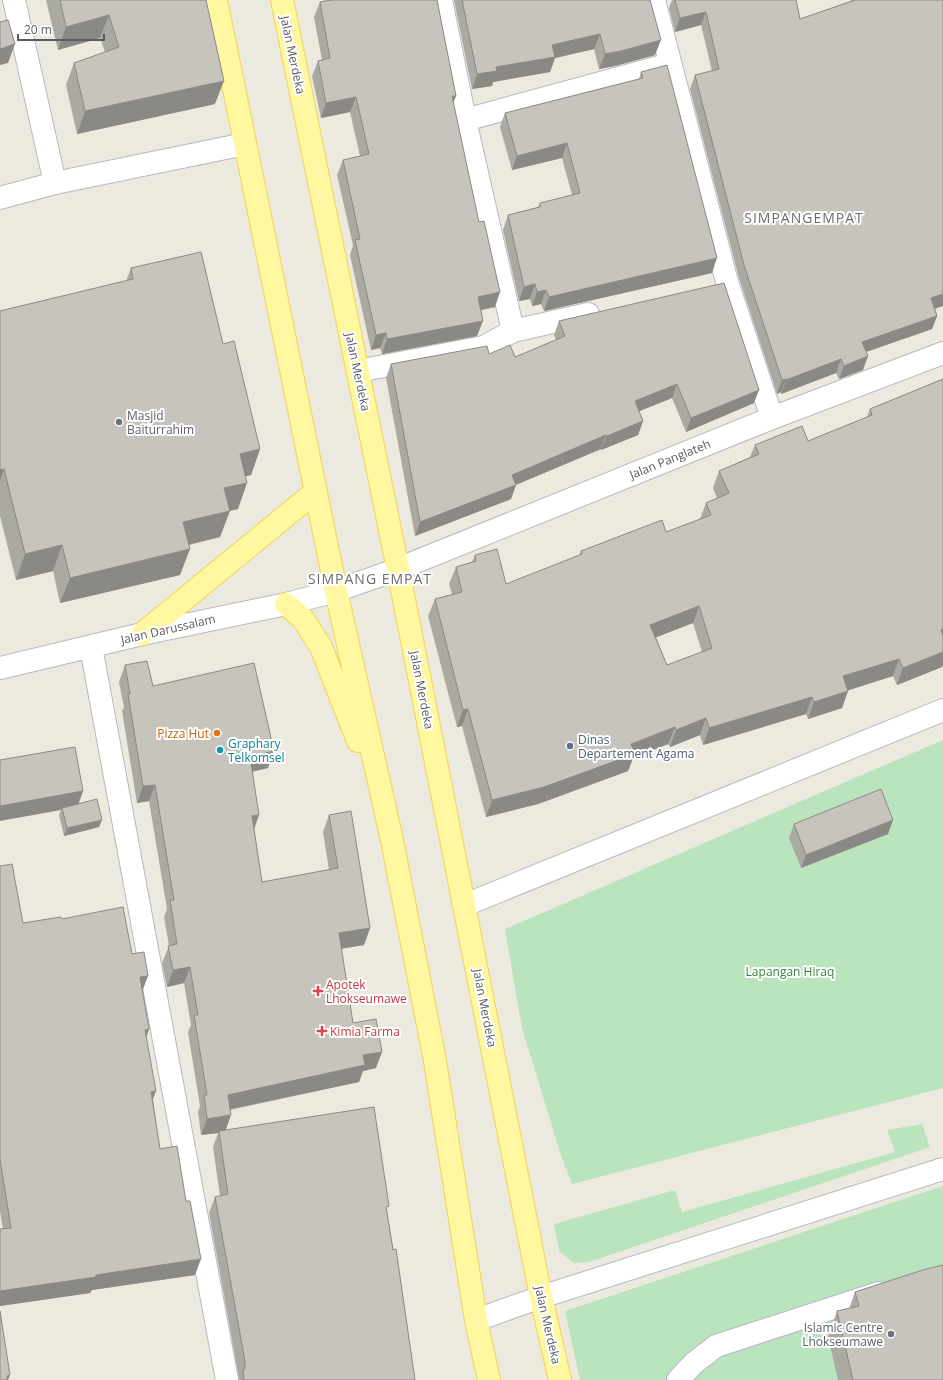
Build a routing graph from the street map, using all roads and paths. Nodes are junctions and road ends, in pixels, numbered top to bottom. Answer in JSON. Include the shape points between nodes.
{"nodes":[{"id":1,"x":14,"y":0,"type":"edge"},
{"id":2,"x":216,"y":0,"type":"edge"},
{"id":3,"x":282,"y":0,"type":"edge"},
{"id":4,"x":441,"y":0,"type":"edge"},
{"id":5,"x":654,"y":0,"type":"edge"},
{"id":6,"x":671,"y":64,"type":"junction"},
{"id":7,"x":465,"y":120,"type":"junction"},
{"id":8,"x":245,"y":144,"type":"junction"},
{"id":9,"x":55,"y":183,"type":"junction"},
{"id":10,"x":0,"y":198,"type":"edge"},
{"id":11,"x":604,"y":310,"type":"edge"},
{"id":12,"x":513,"y":331,"type":"junction"},
{"id":13,"x":943,"y":352,"type":"edge"},
{"id":14,"x":358,"y":371,"type":"junction"},
{"id":15,"x":772,"y":418,"type":"junction"},
{"id":16,"x":315,"y":492,"type":"junction"},
{"id":17,"x":398,"y":568,"type":"junction"},
{"id":18,"x":336,"y":591,"type":"junction"},
{"id":19,"x":286,"y":604,"type":"junction"},
{"id":20,"x":142,"y":634,"type":"junction"},
{"id":21,"x":92,"y":647,"type":"junction"},
{"id":22,"x":0,"y":668,"type":"edge"},
{"id":23,"x":943,"y":710,"type":"edge"},
{"id":24,"x":392,"y":840,"type":"junction"},
{"id":25,"x":465,"y":905,"type":"junction"},
{"id":26,"x":943,"y":1169,"type":"edge"},
{"id":27,"x":898,"y":1287,"type":"edge"},
{"id":28,"x":541,"y":1297,"type":"junction"},
{"id":29,"x":476,"y":1320,"type":"junction"},
{"id":30,"x":227,"y":1380,"type":"edge"},
{"id":31,"x":489,"y":1380,"type":"edge"},
{"id":32,"x":560,"y":1380,"type":"edge"},
{"id":33,"x":678,"y":1380,"type":"edge"}],
"edges":[{"from":1,"to":9,"type":"street"},
{"from":2,"to":8,"type":"main road"},
{"from":3,"to":14,"type":"main road","name":"Jalan Merdeka"},
{"from":4,"to":7,"type":"street"},
{"from":5,"to":6,"type":"street"},
{"from":6,"to":7,"type":"street"},
{"from":6,"to":15,"type":"street","via":[[719,284]]},
{"from":7,"to":12,"type":"street"},
{"from":8,"to":9,"type":"street"},
{"from":8,"to":16,"type":"main road"},
{"from":9,"to":10,"type":"street"},
{"from":11,"to":12,"type":"street"},
{"from":12,"to":14,"type":"street","via":[[484,347]]},
{"from":13,"to":15,"type":"street","name":"Jalan Panglateh"},
{"from":14,"to":17,"type":"main road","name":"Jalan Merdeka"},
{"from":15,"to":17,"type":"street","name":"Jalan Panglateh"},
{"from":16,"to":18,"type":"main road"},
{"from":16,"to":20,"type":"main road"},
{"from":17,"to":18,"type":"street","name":"Jalan Panglateh"},
{"from":17,"to":25,"type":"main road","name":"Jalan Merdeka"},
{"from":18,"to":19,"type":"street","name":"Jalan Darussalam"},
{"from":18,"to":24,"type":"main road"},
{"from":19,"to":20,"type":"street","name":"Jalan Darussalam"},
{"from":19,"to":24,"type":"main road","via":[[302,619],[321,647],[361,748]]},
{"from":20,"to":21,"type":"street","name":"Jalan Darussalam"},
{"from":21,"to":22,"type":"street","name":"Jalan Darussalam"},
{"from":21,"to":30,"type":"street"},
{"from":23,"to":25,"type":"street"},
{"from":24,"to":29,"type":"main road","via":[[435,1061]]},
{"from":25,"to":28,"type":"main road","name":"Jalan Merdeka"},
{"from":26,"to":28,"type":"street"},
{"from":27,"to":33,"type":"street","via":[[716,1346],[694,1363]]},
{"from":28,"to":29,"type":"street"},
{"from":28,"to":32,"type":"main road","name":"Jalan Merdeka"},
{"from":29,"to":31,"type":"main road"}]}
